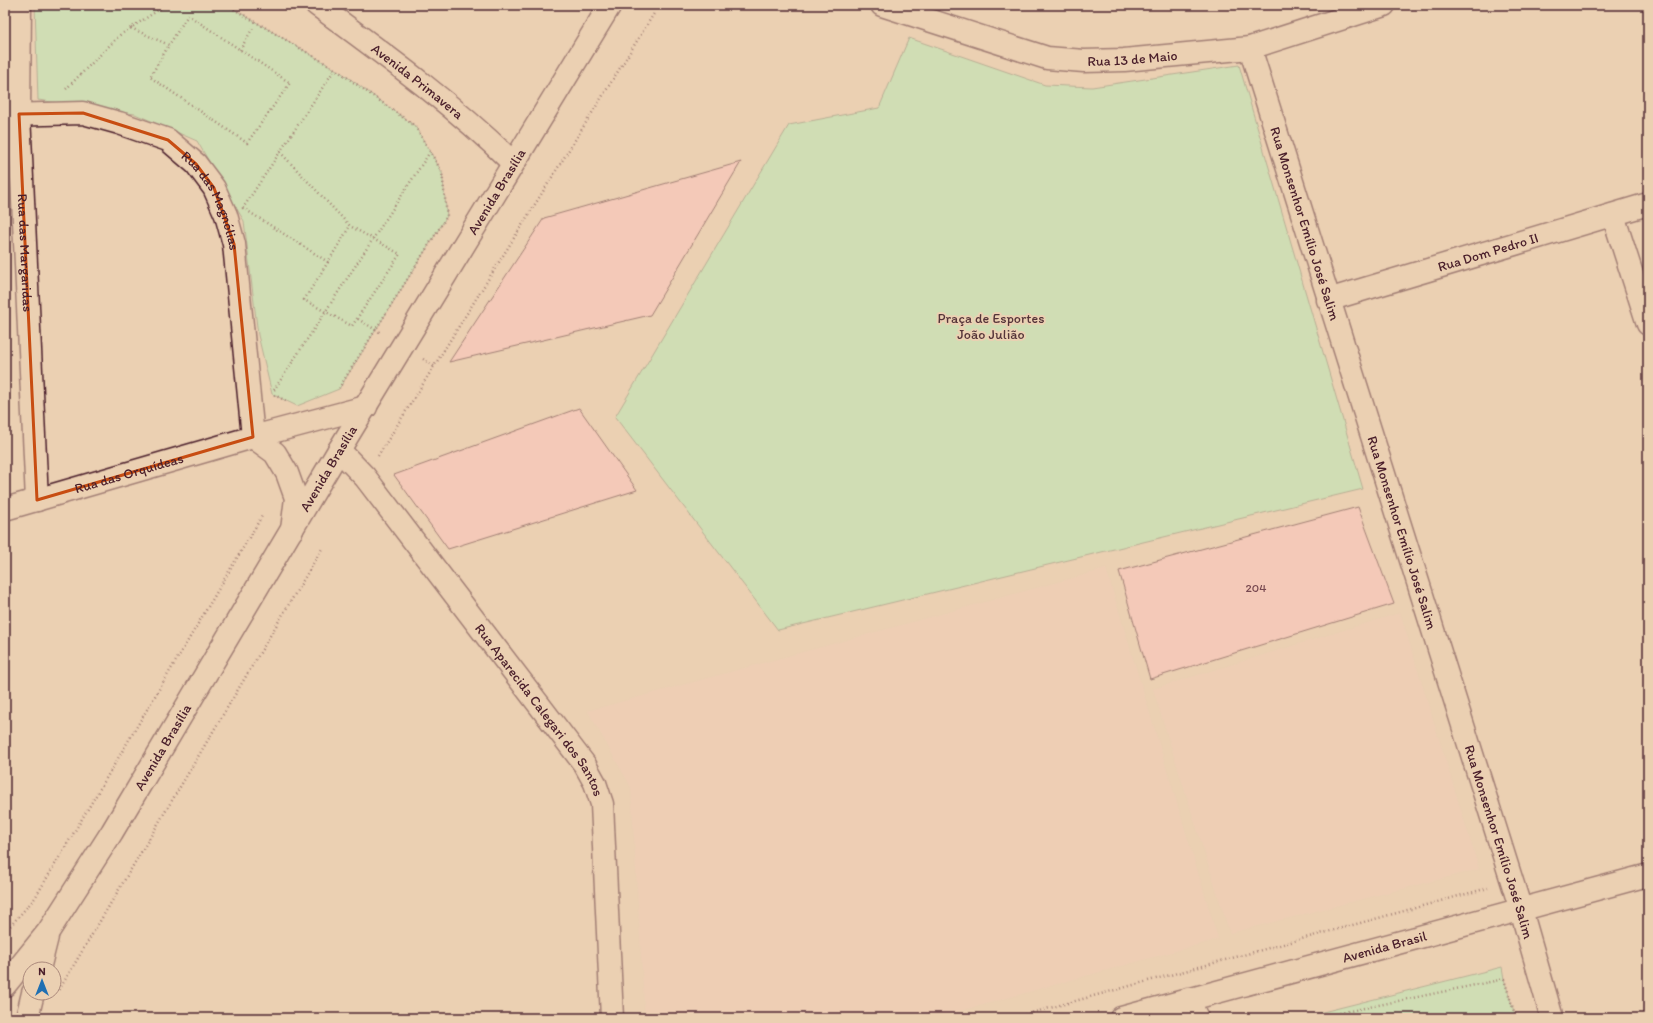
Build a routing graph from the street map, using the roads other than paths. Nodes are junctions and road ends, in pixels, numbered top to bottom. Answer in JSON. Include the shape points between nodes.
{"nodes":[{"id":1,"x":20,"y":5,"type":"edge"},
{"id":2,"x":317,"y":5,"type":"edge"},
{"id":3,"x":610,"y":5,"type":"edge"},
{"id":4,"x":882,"y":5,"type":"edge"},
{"id":5,"x":1384,"y":5,"type":"edge"},
{"id":6,"x":1250,"y":48,"type":"junction"},
{"id":7,"x":12,"y":114,"type":"edge"},
{"id":8,"x":513,"y":163,"type":"junction"},
{"id":9,"x":1648,"y":204,"type":"edge"},
{"id":10,"x":1613,"y":215,"type":"junction"},
{"id":11,"x":1328,"y":300,"type":"junction"},
{"id":12,"x":1648,"y":324,"type":"edge"},
{"id":13,"x":366,"y":407,"type":"junction"},
{"id":14,"x":253,"y":437,"type":"junction"},
{"id":15,"x":339,"y":450,"type":"junction"},
{"id":16,"x":36,"y":500,"type":"junction"},
{"id":17,"x":5,"y":509,"type":"edge"},
{"id":18,"x":292,"y":530,"type":"junction"},
{"id":19,"x":1648,"y":875,"type":"edge"},
{"id":20,"x":1520,"y":910,"type":"junction"},
{"id":21,"x":48,"y":932,"type":"junction"},
{"id":22,"x":41,"y":961,"type":"edge"},
{"id":23,"x":5,"y":984,"type":"edge"},
{"id":24,"x":31,"y":1001,"type":"edge"},
{"id":25,"x":1192,"y":1009,"type":"edge"},
{"id":26,"x":27,"y":1018,"type":"edge"},
{"id":27,"x":612,"y":1018,"type":"edge"},
{"id":28,"x":1121,"y":1018,"type":"edge"},
{"id":29,"x":1552,"y":1018,"type":"edge"}],
"edges":[{"from":1,"to":7,"type":"street","name":"Rua das Margaridas"},
{"from":2,"to":8,"type":"street","name":"Avenida Primavera","via":[[411,74],[492,142]]},
{"from":3,"to":8,"type":"street","name":"Avenida Brasília"},
{"from":4,"to":6,"type":"street","name":"Rua 13 de Maio","via":[[1047,58],[1084,61],[1124,60]]},
{"from":5,"to":6,"type":"street","name":"Rua 13 de Maio"},
{"from":6,"to":11,"type":"street","name":"Rua Monsenhor Emílio José Salim"},
{"from":7,"to":14,"type":"street","name":"Rua das Magnólias","via":[[83,113],[119,123],[168,140],[201,170],[214,188],[226,215],[234,244]]},
{"from":7,"to":16,"type":"street","name":"Rua das Margaridas"},
{"from":8,"to":13,"type":"street","name":"Avenida Brasília"},
{"from":9,"to":10,"type":"street","name":"Rua Dom Pedro II"},
{"from":10,"to":11,"type":"street","name":"Rua Dom Pedro II"},
{"from":10,"to":12,"type":"street"},
{"from":11,"to":20,"type":"street","name":"Rua Monsenhor Emílio José Salim"},
{"from":13,"to":14,"type":"street","name":"Rua das Orquídeas"},
{"from":13,"to":15,"type":"street","name":"Avenida Brasília"},
{"from":14,"to":16,"type":"street","name":"Rua das Orquídeas"},
{"from":14,"to":18,"type":"street","via":[[275,453],[287,473],[296,498]]},
{"from":15,"to":18,"type":"street","name":"Avenida Brasília"},
{"from":15,"to":27,"type":"street","name":"Rua Aparecida Calegari dos Santos","via":[[365,477],[580,758],[595,783],[602,804]]},
{"from":16,"to":17,"type":"street","name":"Rua das Orquídeas"},
{"from":18,"to":21,"type":"street","name":"Avenida Brasília","via":[[112,832]]},
{"from":19,"to":20,"type":"street","name":"Avenida Brasil"},
{"from":20,"to":25,"type":"street","name":"Avenida Brasil"},
{"from":20,"to":29,"type":"street","name":"Rua Monsenhor Emílio José Salim"},
{"from":21,"to":22,"type":"street","name":"Avenida Brasília"},
{"from":21,"to":23,"type":"street","name":"Avenida Brasília"},
{"from":24,"to":26,"type":"street"},
{"from":25,"to":28,"type":"street","name":"Avenida Brasil"}]}
